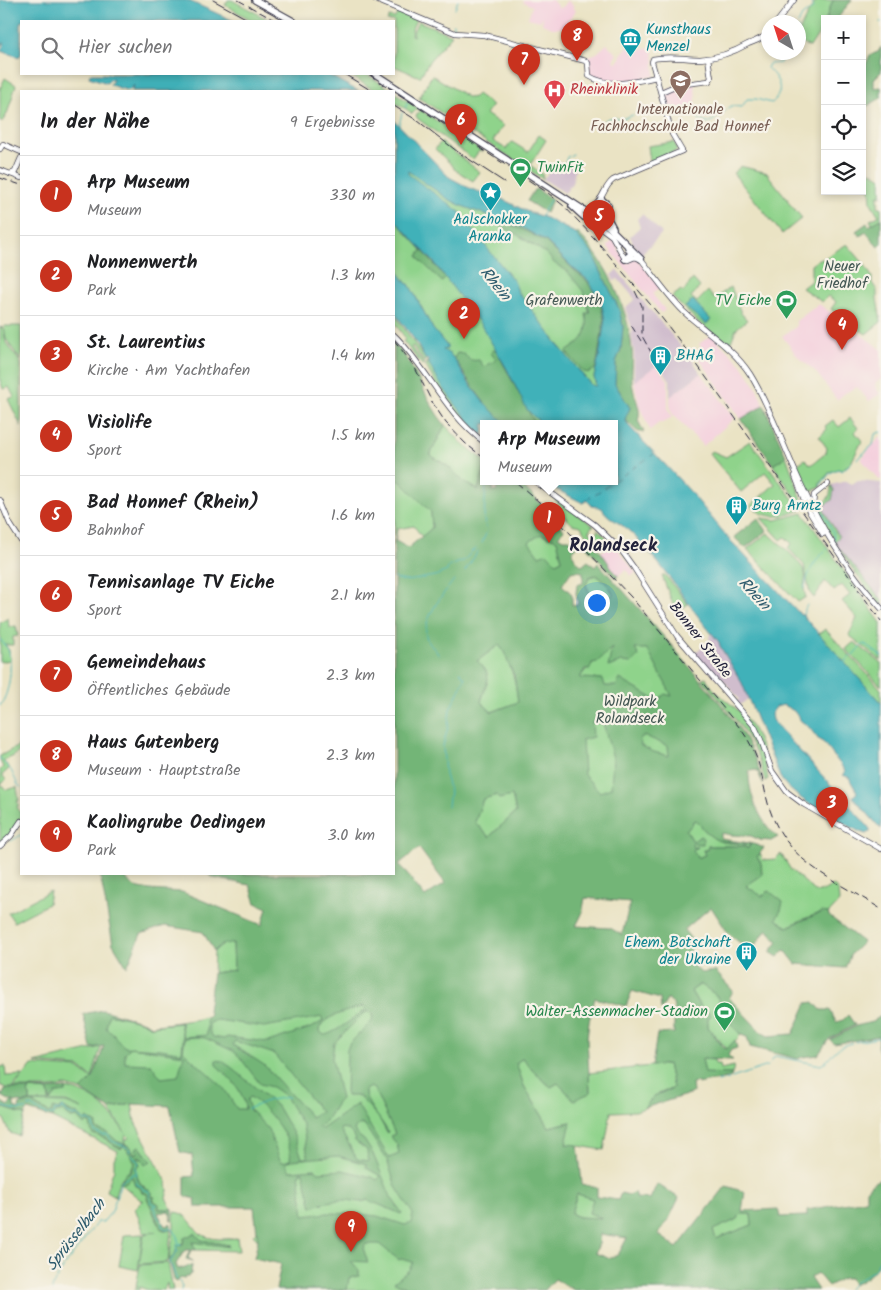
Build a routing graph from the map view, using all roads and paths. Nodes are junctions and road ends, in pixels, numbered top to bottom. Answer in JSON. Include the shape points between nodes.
{"nodes":[{"id":1,"x":251,"y":0,"type":"edge"},
{"id":2,"x":255,"y":0,"type":"edge"},
{"id":3,"x":376,"y":0,"type":"edge"},
{"id":4,"x":794,"y":0,"type":"edge"},
{"id":5,"x":782,"y":15,"type":"edge"},
{"id":6,"x":286,"y":20,"type":"edge"},
{"id":7,"x":291,"y":20,"type":"edge"},
{"id":8,"x":761,"y":38,"type":"edge"},
{"id":9,"x":708,"y":58,"type":"junction"},
{"id":10,"x":377,"y":75,"type":"edge"},
{"id":11,"x":381,"y":75,"type":"edge"},
{"id":12,"x":656,"y":77,"type":"junction"},
{"id":13,"x":661,"y":92,"type":"junction"},
{"id":14,"x":0,"y":150,"type":"edge"},
{"id":15,"x":20,"y":152,"type":"edge"},
{"id":16,"x":20,"y":161,"type":"edge"},
{"id":17,"x":20,"y":164,"type":"edge"},
{"id":18,"x":520,"y":168,"type":"junction"},
{"id":19,"x":0,"y":171,"type":"edge"},
{"id":20,"x":13,"y":174,"type":"junction"},
{"id":21,"x":609,"y":176,"type":"dead end"},
{"id":22,"x":20,"y":178,"type":"edge"},
{"id":23,"x":20,"y":178,"type":"edge"},
{"id":24,"x":617,"y":178,"type":"junction"},
{"id":25,"x":600,"y":202,"type":"junction"},
{"id":26,"x":584,"y":207,"type":"junction"},
{"id":27,"x":585,"y":216,"type":"junction"},
{"id":28,"x":604,"y":226,"type":"junction"},
{"id":29,"x":618,"y":234,"type":"junction"},
{"id":30,"x":641,"y":259,"type":"junction"},
{"id":31,"x":628,"y":260,"type":"joint"},
{"id":32,"x":646,"y":265,"type":"junction"},
{"id":33,"x":395,"y":336,"type":"edge"},
{"id":34,"x":480,"y":438,"type":"edge"},
{"id":35,"x":790,"y":460,"type":"junction"},
{"id":36,"x":540,"y":485,"type":"edge"},
{"id":37,"x":802,"y":486,"type":"junction"},
{"id":38,"x":821,"y":489,"type":"junction"},
{"id":39,"x":828,"y":490,"type":"dead end"},
{"id":40,"x":0,"y":500,"type":"edge"},
{"id":41,"x":813,"y":510,"type":"junction"},
{"id":42,"x":20,"y":539,"type":"edge"},
{"id":43,"x":838,"y":552,"type":"junction"},
{"id":44,"x":881,"y":608,"type":"edge"},
{"id":45,"x":20,"y":822,"type":"edge"},
{"id":46,"x":0,"y":846,"type":"edge"},
{"id":47,"x":881,"y":849,"type":"edge"}],
"edges":[{"from":1,"to":6,"type":"highway"},
{"from":2,"to":7,"type":"highway"},
{"from":3,"to":12,"type":"main road","via":[[455,33],[484,35],[587,62],[589,76],[614,82]]},
{"from":4,"to":5,"type":"main road"},
{"from":8,"to":9,"type":"main road"},
{"from":9,"to":12,"type":"main road","via":[[662,57],[652,60]]},
{"from":9,"to":13,"type":"main road","via":[[710,80],[677,85]]},
{"from":10,"to":18,"type":"highway"},
{"from":11,"to":26,"type":"highway"},
{"from":12,"to":13,"type":"main road"},
{"from":13,"to":24,"type":"main road","via":[[679,152]]},
{"from":14,"to":15,"type":"main road","via":[[5,144]]},
{"from":16,"to":20,"type":"main road"},
{"from":17,"to":20,"type":"main road"},
{"from":18,"to":27,"type":"highway"},
{"from":18,"to":28,"type":"highway"},
{"from":19,"to":20,"type":"main road"},
{"from":20,"to":22,"type":"main road"},
{"from":20,"to":23,"type":"main road"},
{"from":21,"to":24,"type":"main road"},
{"from":24,"to":25,"type":"main road","via":[[607,186]]},
{"from":25,"to":26,"type":"highway","via":[[608,208],[603,214]]},
{"from":25,"to":27,"type":"main road","bridge":true},
{"from":25,"to":29,"type":"highway","via":[[608,205],[607,218]]},
{"from":26,"to":29,"type":"highway"},
{"from":27,"to":28,"type":"main road"},
{"from":28,"to":30,"type":"highway"},
{"from":28,"to":31,"type":"highway","via":[[630,250]]},
{"from":29,"to":30,"type":"highway"},
{"from":30,"to":32,"type":"main road"},
{"from":31,"to":32,"type":"main road","via":[[638,258]]},
{"from":32,"to":35,"type":"main road","via":[[681,308],[727,346],[743,364]]},
{"from":33,"to":34,"type":"main road","via":[[416,359],[458,419]]},
{"from":35,"to":37,"type":"main road"},
{"from":35,"to":43,"type":"main road","via":[[802,497]]},
{"from":36,"to":47,"type":"main road","name":"Bonner Straße","via":[[595,525],[619,548],[677,636],[756,730],[772,771],[786,792]]},
{"from":37,"to":38,"type":"main road","via":[[811,492],[828,484]]},
{"from":37,"to":41,"type":"main road"},
{"from":38,"to":39,"type":"main road"},
{"from":38,"to":41,"type":"main road","via":[[813,498]]},
{"from":40,"to":42,"type":"main road"},
{"from":41,"to":43,"type":"main road"},
{"from":43,"to":44,"type":"main road"},
{"from":45,"to":46,"type":"main road"}]}
